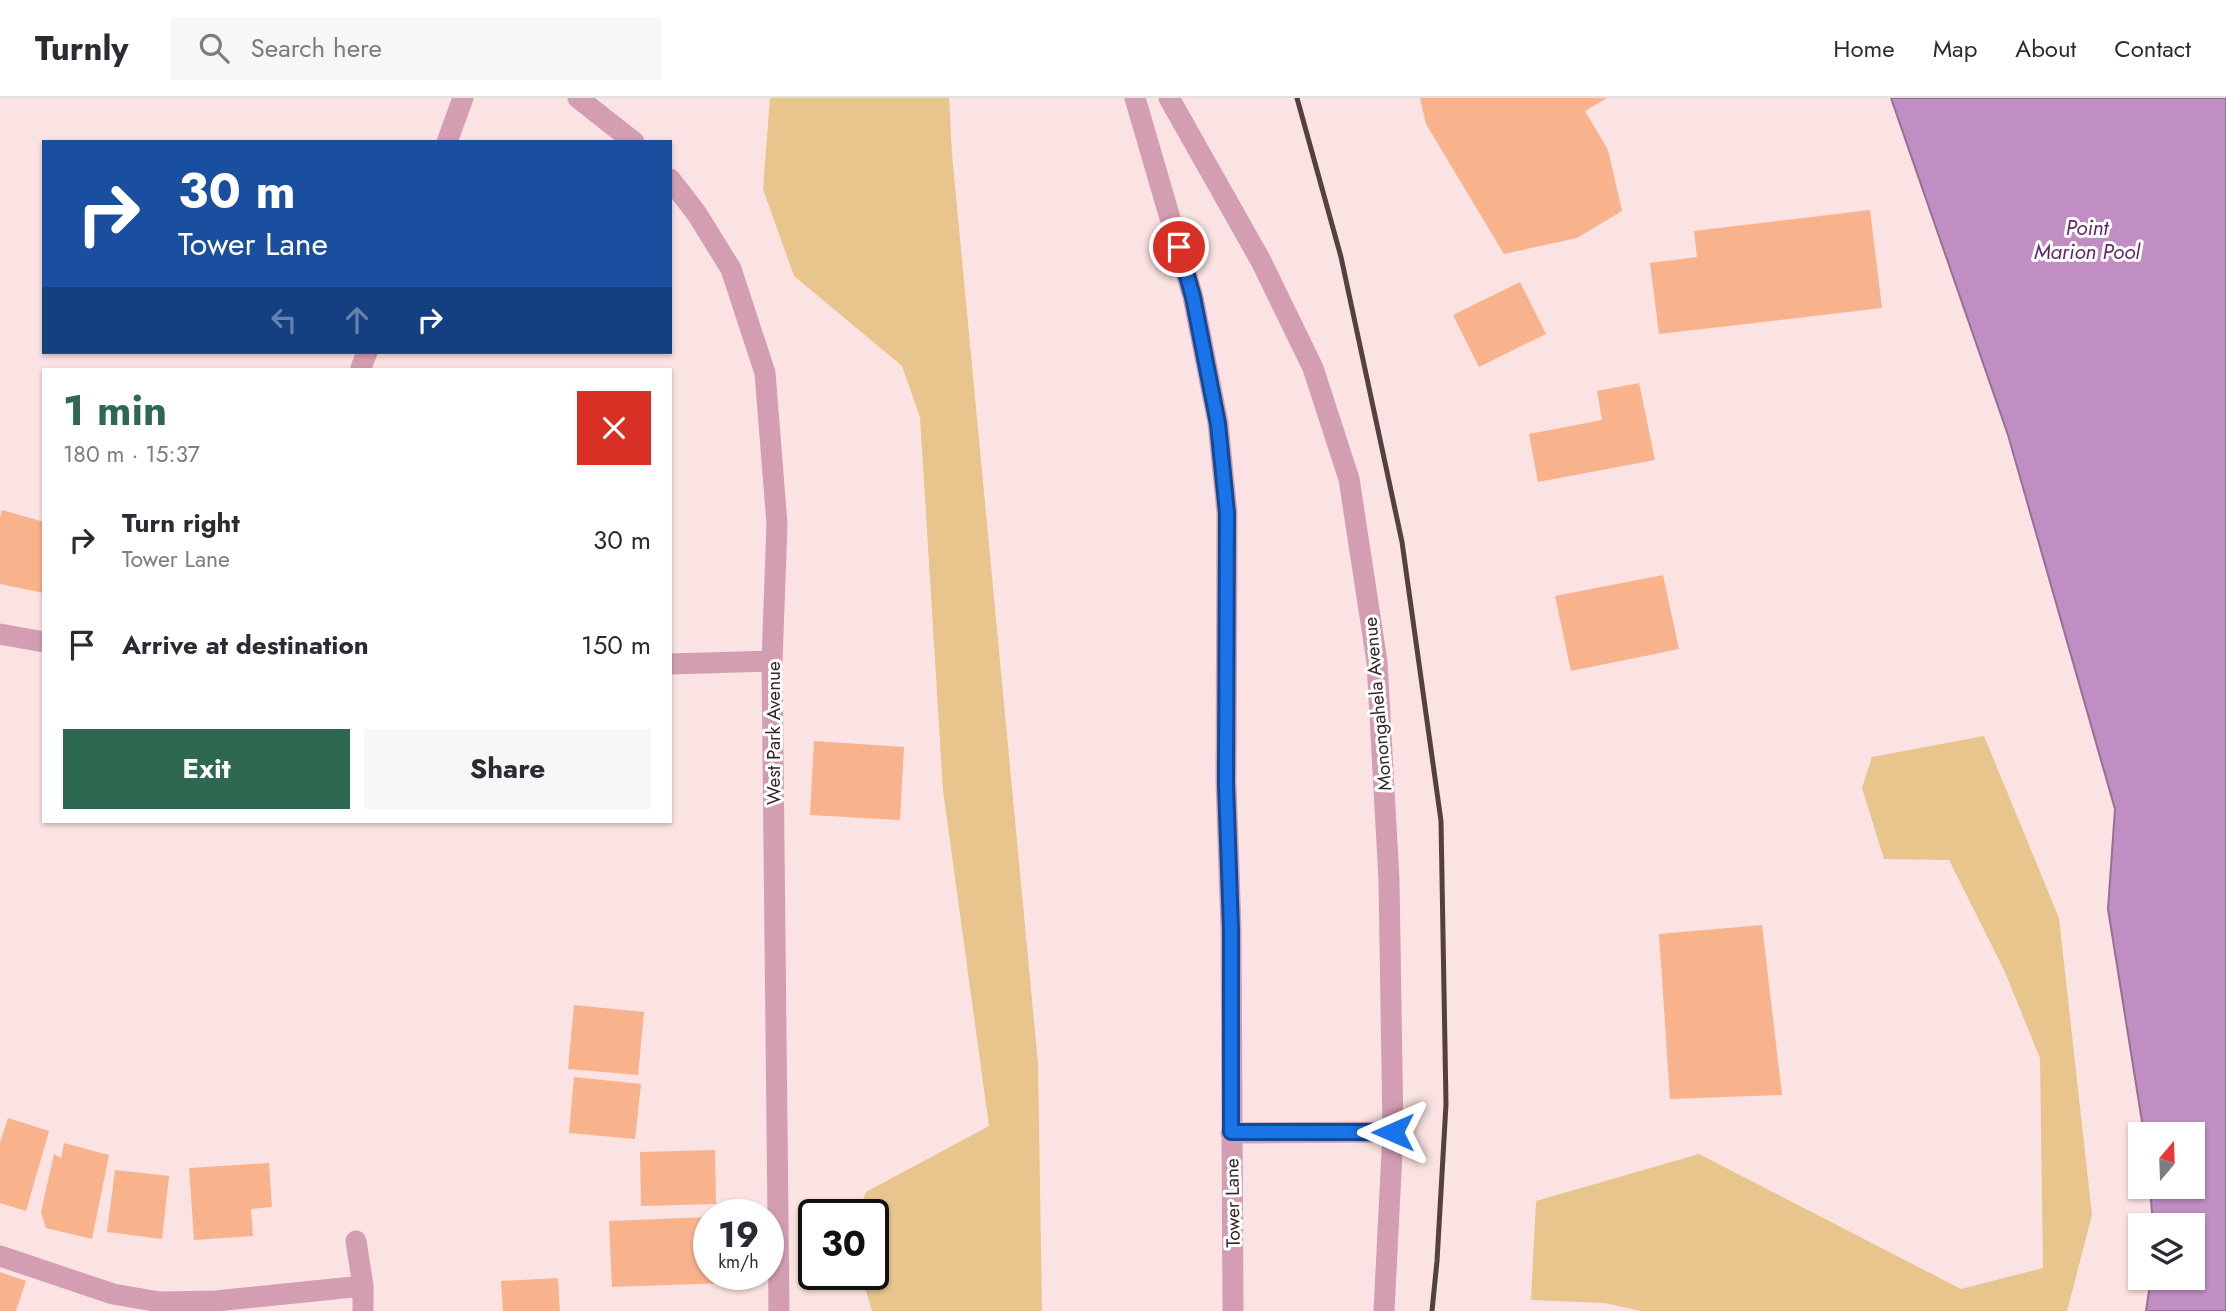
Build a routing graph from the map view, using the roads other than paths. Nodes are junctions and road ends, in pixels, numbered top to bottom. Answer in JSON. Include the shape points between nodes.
{"nodes":[{"id":1,"x":463,"y":98,"type":"edge"},
{"id":2,"x":578,"y":98,"type":"edge"},
{"id":3,"x":1135,"y":98,"type":"edge"},
{"id":4,"x":1169,"y":98,"type":"edge"},
{"id":5,"x":448,"y":140,"type":"edge"},
{"id":6,"x":631,"y":140,"type":"edge"},
{"id":7,"x":672,"y":182,"type":"edge"},
{"id":8,"x":0,"y":634,"type":"edge"},
{"id":9,"x":42,"y":642,"type":"edge"},
{"id":10,"x":772,"y":662,"type":"junction"},
{"id":11,"x":672,"y":664,"type":"edge"},
{"id":12,"x":1231,"y":1132,"type":"junction"},
{"id":13,"x":1393,"y":1132,"type":"junction"},
{"id":14,"x":356,"y":1241,"type":"dead end"},
{"id":15,"x":0,"y":1256,"type":"edge"},
{"id":16,"x":363,"y":1286,"type":"junction"},
{"id":17,"x":363,"y":1311,"type":"edge"},
{"id":18,"x":779,"y":1311,"type":"edge"},
{"id":19,"x":1233,"y":1311,"type":"edge"},
{"id":20,"x":1384,"y":1311,"type":"edge"}],
"edges":[{"from":1,"to":5,"type":"street"},
{"from":2,"to":6,"type":"street"},
{"from":3,"to":12,"type":"street","name":"Tower Lane","via":[[1193,297],[1218,424],[1227,513]]},
{"from":4,"to":13,"type":"street","name":"Monongahela Avenue","via":[[1261,261],[1313,368],[1349,479],[1377,662],[1389,880]]},
{"from":7,"to":10,"type":"street","name":"West Park Avenue","via":[[731,269],[765,373],[777,524]]},
{"from":8,"to":9,"type":"street"},
{"from":10,"to":11,"type":"street"},
{"from":10,"to":18,"type":"street","name":"West Park Avenue"},
{"from":12,"to":13,"type":"street"},
{"from":12,"to":19,"type":"street","name":"Tower Lane"},
{"from":13,"to":20,"type":"street","name":"Monongahela Avenue"},
{"from":14,"to":16,"type":"street"},
{"from":15,"to":16,"type":"street","via":[[113,1294],[160,1302]]},
{"from":16,"to":17,"type":"street"}]}
